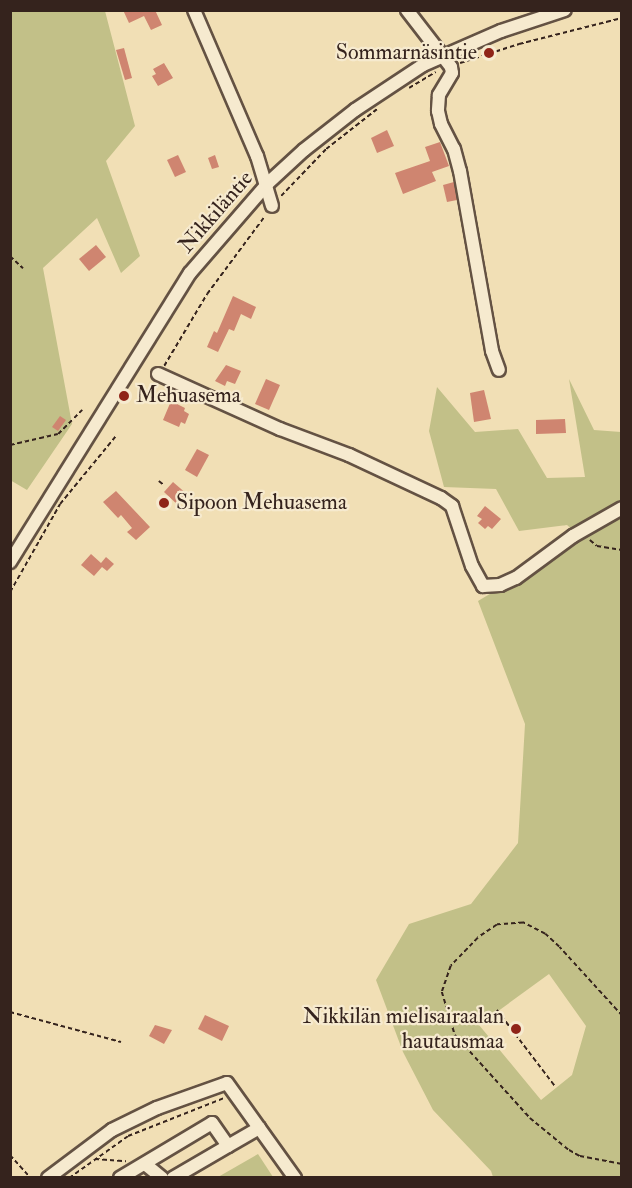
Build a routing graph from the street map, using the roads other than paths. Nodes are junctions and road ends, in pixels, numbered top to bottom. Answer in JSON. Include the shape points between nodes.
{"nodes":[{"id":1,"x":194,"y":10,"type":"edge"},
{"id":2,"x":407,"y":10,"type":"edge"},
{"id":3,"x":565,"y":10,"type":"edge"},
{"id":4,"x":447,"y":61,"type":"junction"},
{"id":5,"x":267,"y":184,"type":"junction"},
{"id":6,"x":272,"y":206,"type":"road end"},
{"id":7,"x":499,"y":370,"type":"dead end"},
{"id":8,"x":158,"y":374,"type":"road end"},
{"id":9,"x":621,"y":508,"type":"edge"},
{"id":10,"x":10,"y":562,"type":"edge"},
{"id":11,"x":259,"y":1128,"type":"junction"},
{"id":12,"x":228,"y":1146,"type":"junction"},
{"id":13,"x":145,"y":1164,"type":"junction"},
{"id":14,"x":48,"y":1178,"type":"edge"},
{"id":15,"x":120,"y":1178,"type":"edge"},
{"id":16,"x":162,"y":1178,"type":"edge"},
{"id":17,"x":173,"y":1178,"type":"edge"},
{"id":18,"x":295,"y":1178,"type":"edge"}],
"edges":[{"from":1,"to":5,"type":"street"},
{"from":2,"to":4,"type":"street"},
{"from":3,"to":4,"type":"street","name":"Nikkiläntie","via":[[501,31]]},
{"from":4,"to":5,"type":"street","name":"Nikkiläntie","via":[[423,65],[363,104]]},
{"from":4,"to":7,"type":"street","via":[[452,73],[439,95],[438,111],[460,171],[492,351]]},
{"from":5,"to":6,"type":"street"},
{"from":5,"to":10,"type":"street","name":"Nikkiläntie","via":[[190,273]]},
{"from":8,"to":9,"type":"street","via":[[441,498],[452,506],[472,566],[483,586],[500,585],[516,578]]},
{"from":11,"to":12,"type":"street"},
{"from":11,"to":14,"type":"street","via":[[226,1083],[157,1108],[112,1130]]},
{"from":11,"to":18,"type":"street"},
{"from":12,"to":13,"type":"street","via":[[212,1124]]},
{"from":12,"to":17,"type":"street"},
{"from":13,"to":15,"type":"street"},
{"from":13,"to":16,"type":"street"}]}
